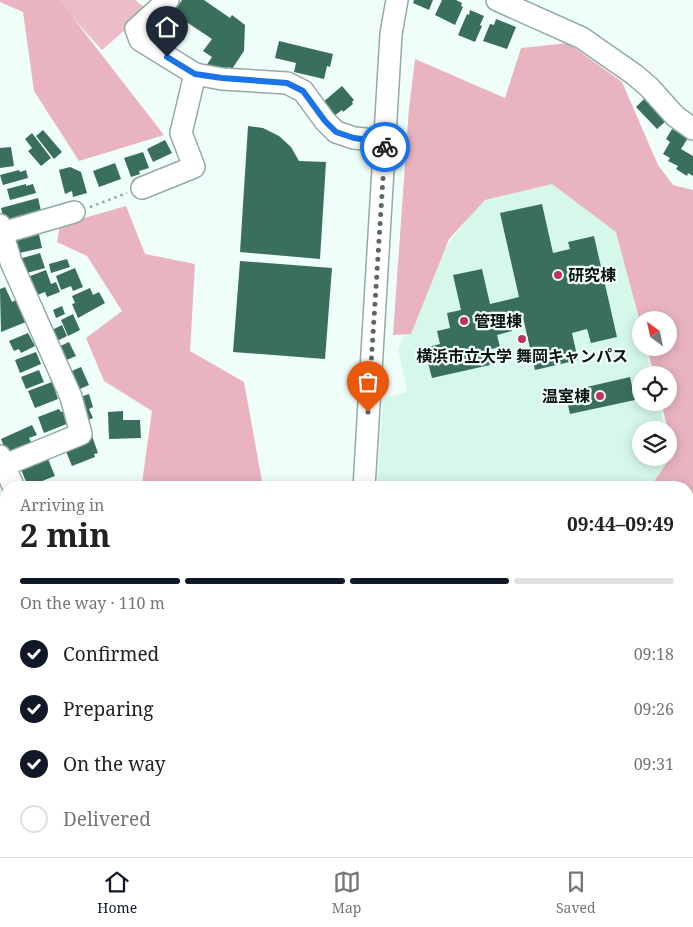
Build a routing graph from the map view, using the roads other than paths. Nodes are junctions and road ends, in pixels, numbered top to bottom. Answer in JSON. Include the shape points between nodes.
{"nodes":[{"id":1,"x":168,"y":0,"type":"edge"},
{"id":2,"x":397,"y":0,"type":"edge"},
{"id":3,"x":497,"y":0,"type":"edge"},
{"id":4,"x":195,"y":74,"type":"junction"},
{"id":5,"x":693,"y":129,"type":"edge"},
{"id":6,"x":385,"y":142,"type":"junction"},
{"id":7,"x":142,"y":188,"type":"road end"},
{"id":8,"x":74,"y":212,"type":"road end"},
{"id":9,"x":1,"y":229,"type":"edge"},
{"id":10,"x":2,"y":461,"type":"edge"},
{"id":11,"x":11,"y":481,"type":"edge"},
{"id":12,"x":364,"y":481,"type":"edge"}],
"edges":[{"from":1,"to":4,"type":"street","via":[[136,29],[140,40]]},
{"from":2,"to":6,"type":"street","via":[[391,34]]},
{"from":3,"to":5,"type":"street","via":[[582,38],[635,75],[675,116]]},
{"from":4,"to":6,"type":"street","via":[[287,83],[303,91],[336,132]]},
{"from":4,"to":7,"type":"street","via":[[181,133],[194,167]]},
{"from":6,"to":12,"type":"street"},
{"from":8,"to":9,"type":"street"},
{"from":9,"to":10,"type":"street","via":[[11,262],[71,397],[81,434]]},
{"from":10,"to":11,"type":"street"}]}
